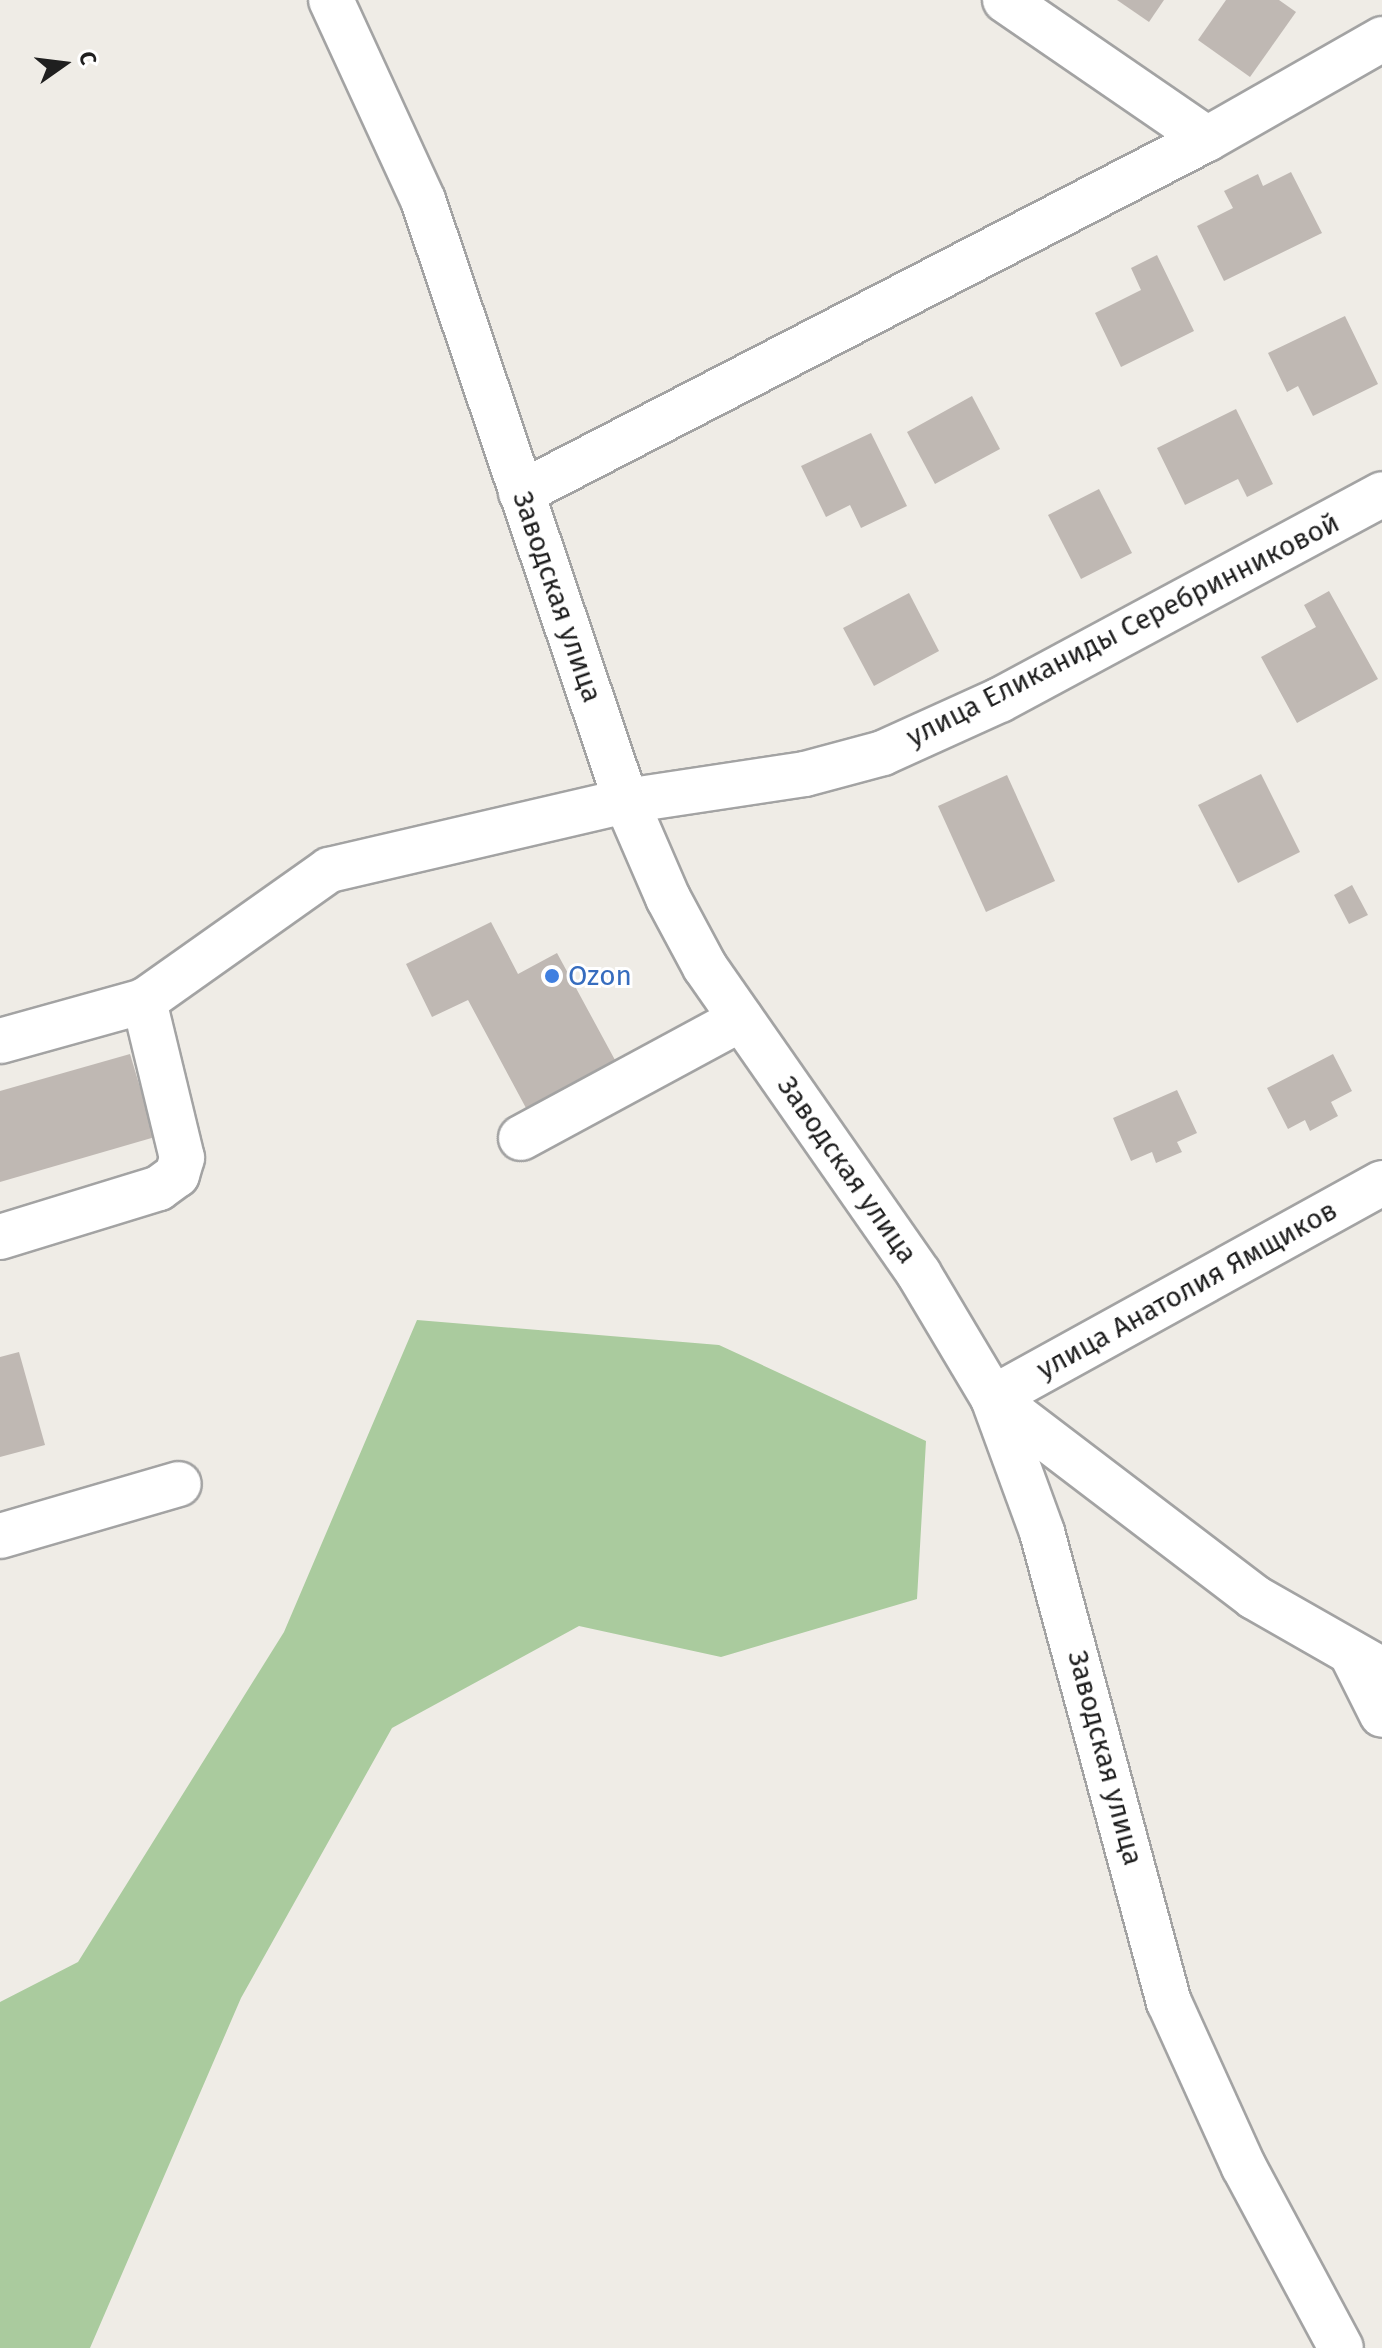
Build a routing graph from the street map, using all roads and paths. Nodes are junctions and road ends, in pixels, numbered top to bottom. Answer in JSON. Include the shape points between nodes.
{"nodes":[{"id":1,"x":331,"y":0,"type":"edge"},
{"id":2,"x":1005,"y":0,"type":"edge"},
{"id":3,"x":1382,"y":39,"type":"edge"},
{"id":4,"x":1207,"y":139,"type":"junction"},
{"id":5,"x":521,"y":493,"type":"junction"},
{"id":6,"x":1382,"y":494,"type":"edge"},
{"id":7,"x":626,"y":801,"type":"junction"},
{"id":8,"x":144,"y":1001,"type":"junction"},
{"id":9,"x":741,"y":1019,"type":"junction"},
{"id":10,"x":0,"y":1041,"type":"edge"},
{"id":11,"x":521,"y":1138,"type":"dead end"},
{"id":12,"x":1382,"y":1183,"type":"edge"},
{"id":13,"x":0,"y":1237,"type":"edge"},
{"id":14,"x":993,"y":1398,"type":"junction"},
{"id":15,"x":179,"y":1484,"type":"dead end"},
{"id":16,"x":0,"y":1536,"type":"edge"},
{"id":17,"x":1366,"y":1662,"type":"edge"},
{"id":18,"x":1382,"y":1715,"type":"edge"},
{"id":19,"x":1341,"y":2348,"type":"edge"}],
"edges":[{"from":1,"to":5,"type":"street","name":"Заводская улица","via":[[423,200]]},
{"from":2,"to":4,"type":"street"},
{"from":3,"to":4,"type":"street"},
{"from":4,"to":5,"type":"street"},
{"from":5,"to":7,"type":"street","name":"Заводская улица"},
{"from":6,"to":7,"type":"street","name":"улица Еликаниды Серебринниковой","via":[[1000,700],[883,753],[805,774]]},
{"from":7,"to":8,"type":"street","name":"улица Еликаниды Серебринниковой","via":[[329,870]]},
{"from":7,"to":9,"type":"street","name":"Заводская улица","via":[[680,921]]},
{"from":8,"to":10,"type":"street","name":"улица Еликаниды Серебринниковой"},
{"from":8,"to":13,"type":"street","via":[[182,1158],[177,1175],[159,1188]]},
{"from":9,"to":11,"type":"street"},
{"from":9,"to":14,"type":"street","name":"Заводская улица","via":[[919,1274]]},
{"from":12,"to":14,"type":"street","name":"улица Анатолия Ямщиков"},
{"from":14,"to":17,"type":"street","via":[[1254,1597]]},
{"from":14,"to":19,"type":"street","name":"Заводская улица","via":[[1042,1532],[1169,2002],[1244,2167]]},
{"from":15,"to":16,"type":"street"},
{"from":17,"to":18,"type":"street"}]}
